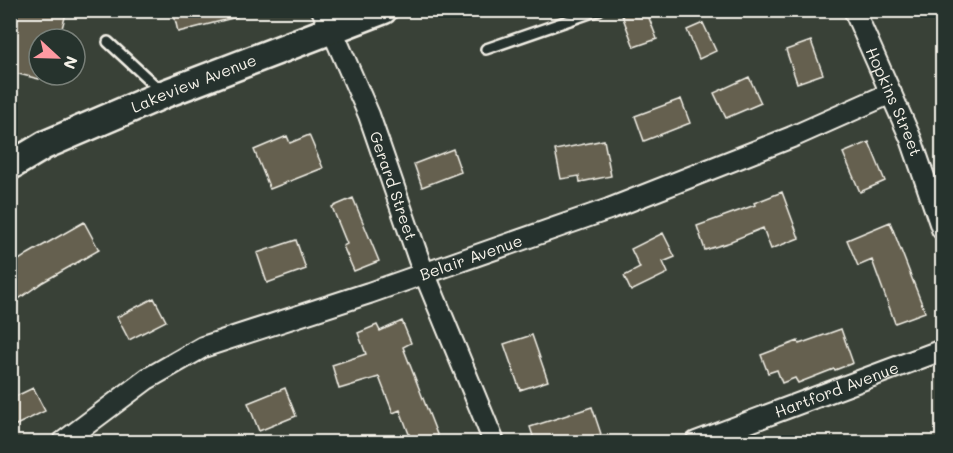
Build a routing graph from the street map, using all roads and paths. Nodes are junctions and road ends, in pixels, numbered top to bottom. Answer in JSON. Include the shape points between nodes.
{"nodes":[{"id":1,"x":383,"y":10,"type":"edge"},
{"id":2,"x":599,"y":10,"type":"edge"},
{"id":3,"x":854,"y":10,"type":"edge"},
{"id":4,"x":327,"y":20,"type":"edge"},
{"id":5,"x":108,"y":42,"type":"dead end"},
{"id":6,"x":486,"y":49,"type":"dead end"},
{"id":7,"x":891,"y":93,"type":"junction"},
{"id":8,"x":164,"y":94,"type":"junction"},
{"id":9,"x":10,"y":166,"type":"edge"},
{"id":10,"x":942,"y":229,"type":"edge"},
{"id":11,"x":425,"y":273,"type":"junction"},
{"id":12,"x":942,"y":350,"type":"edge"},
{"id":13,"x":63,"y":442,"type":"edge"},
{"id":14,"x":494,"y":442,"type":"edge"},
{"id":15,"x":696,"y":442,"type":"edge"}],
"edges":[{"from":1,"to":4,"type":"main road","name":"Lakeview Avenue"},
{"from":2,"to":6,"type":"lane"},
{"from":3,"to":7,"type":"street","name":"Hopkins Street"},
{"from":4,"to":8,"type":"main road","name":"Lakeview Avenue"},
{"from":4,"to":11,"type":"street","name":"Gerard Street","via":[[369,115]]},
{"from":5,"to":8,"type":"lane"},
{"from":7,"to":10,"type":"street","name":"Hopkins Street"},
{"from":7,"to":11,"type":"street","name":"Belair Avenue","via":[[792,137],[609,208]]},
{"from":8,"to":9,"type":"main road","name":"Lakeview Avenue","via":[[45,145]]},
{"from":11,"to":13,"type":"street","name":"Belair Avenue","via":[[202,347],[147,380]]},
{"from":11,"to":14,"type":"street","name":"Gerard Street"},
{"from":12,"to":15,"type":"street","name":"Hartford Avenue"}]}
